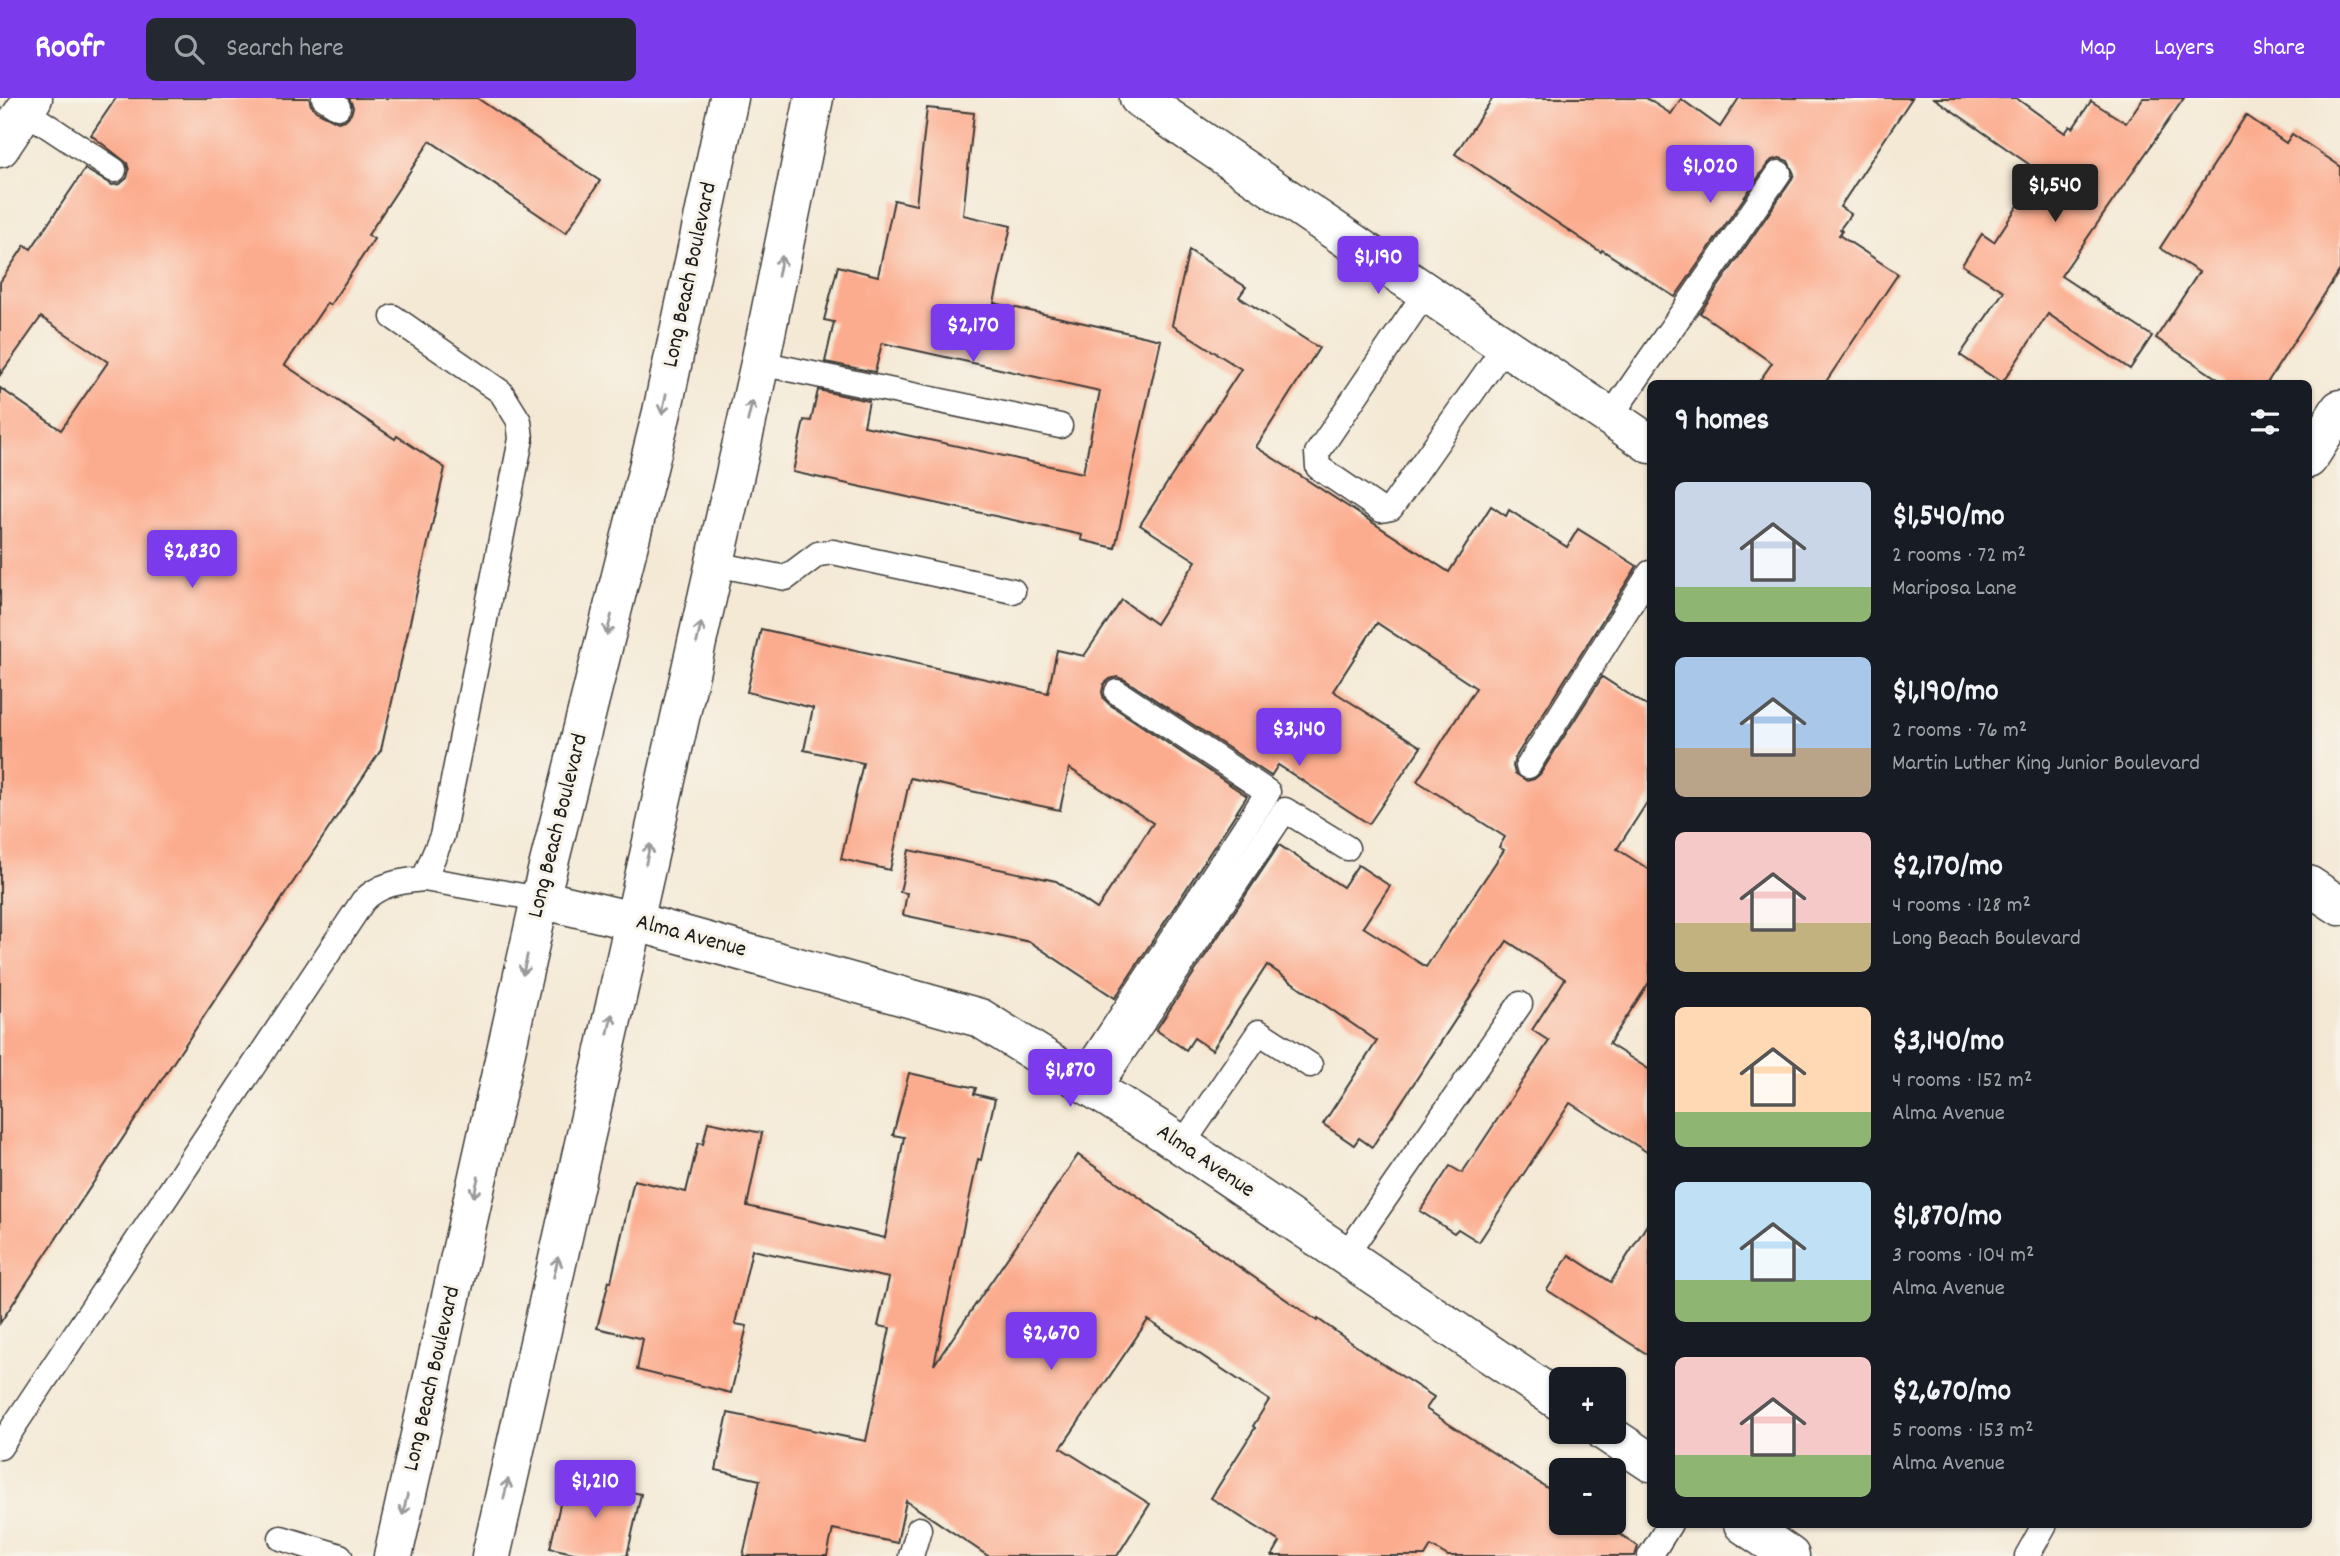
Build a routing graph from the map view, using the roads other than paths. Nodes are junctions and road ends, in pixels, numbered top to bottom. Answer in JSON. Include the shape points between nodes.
{"nodes":[{"id":1,"x":729,"y":98,"type":"edge"},
{"id":2,"x":814,"y":98,"type":"edge"},
{"id":3,"x":1139,"y":98,"type":"edge"},
{"id":4,"x":29,"y":104,"type":"edge"},
{"id":5,"x":0,"y":148,"type":"edge"},
{"id":6,"x":114,"y":170,"type":"dead end"},
{"id":7,"x":1779,"y":173,"type":"dead end"},
{"id":8,"x":1426,"y":292,"type":"junction"},
{"id":9,"x":393,"y":317,"type":"dead end"},
{"id":10,"x":1506,"y":346,"type":"junction"},
{"id":11,"x":760,"y":363,"type":"junction"},
{"id":12,"x":2340,"y":409,"type":"edge"},
{"id":13,"x":1610,"y":417,"type":"junction"},
{"id":14,"x":1060,"y":426,"type":"dead end"},
{"id":15,"x":1647,"y":442,"type":"edge"},
{"id":16,"x":2312,"y":453,"type":"edge"},
{"id":17,"x":715,"y":564,"type":"junction"},
{"id":18,"x":1647,"y":578,"type":"edge"},
{"id":19,"x":1013,"y":591,"type":"dead end"},
{"id":20,"x":1118,"y":692,"type":"dead end"},
{"id":21,"x":1528,"y":766,"type":"dead end"},
{"id":22,"x":1347,"y":848,"type":"dead end"},
{"id":23,"x":424,"y":879,"type":"junction"},
{"id":24,"x":2312,"y":888,"type":"edge"},
{"id":25,"x":540,"y":899,"type":"junction"},
{"id":26,"x":2340,"y":906,"type":"edge"},
{"id":27,"x":633,"y":921,"type":"junction"},
{"id":28,"x":1520,"y":1004,"type":"dead end"},
{"id":29,"x":1310,"y":1066,"type":"dead end"},
{"id":30,"x":1088,"y":1085,"type":"junction"},
{"id":31,"x":1182,"y":1145,"type":"junction"},
{"id":32,"x":1345,"y":1256,"type":"junction"},
{"id":33,"x":1549,"y":1394,"type":"edge"},
{"id":34,"x":1623,"y":1444,"type":"edge"},
{"id":35,"x":0,"y":1447,"type":"edge"},
{"id":36,"x":1647,"y":1460,"type":"edge"},
{"id":37,"x":1668,"y":1528,"type":"edge"},
{"id":38,"x":1749,"y":1528,"type":"edge"},
{"id":39,"x":2043,"y":1528,"type":"edge"},
{"id":40,"x":919,"y":1529,"type":"dead end"},
{"id":41,"x":281,"y":1538,"type":"dead end"},
{"id":42,"x":340,"y":1556,"type":"edge"},
{"id":43,"x":393,"y":1556,"type":"edge"},
{"id":44,"x":491,"y":1556,"type":"edge"},
{"id":45,"x":911,"y":1556,"type":"edge"},
{"id":46,"x":1650,"y":1556,"type":"edge"},
{"id":47,"x":1790,"y":1556,"type":"edge"},
{"id":48,"x":2027,"y":1556,"type":"edge"}],
"edges":[{"from":1,"to":25,"type":"main road","name":"Long Beach Boulevard","one_way":true,"via":[[662,412]]},
{"from":11,"to":2,"type":"main road","one_way":true},
{"from":3,"to":8,"type":"main road"},
{"from":4,"to":5,"type":"main road"},
{"from":4,"to":6,"type":"lane"},
{"from":7,"to":13,"type":"lane"},
{"from":8,"to":10,"type":"main road"},
{"from":8,"to":10,"type":"lane","via":[[1317,453],[1318,467],[1381,510],[1391,508]]},
{"from":9,"to":23,"type":"lane","via":[[501,392],[519,421],[521,439],[442,836]]},
{"from":10,"to":13,"type":"main road"},
{"from":11,"to":14,"type":"lane"},
{"from":17,"to":11,"type":"main road","one_way":true},
{"from":12,"to":16,"type":"main road"},
{"from":13,"to":15,"type":"main road"},
{"from":17,"to":19,"type":"lane","via":[[786,578],[818,554],[833,552]]},
{"from":27,"to":17,"type":"main road","one_way":true},
{"from":18,"to":21,"type":"lane"},
{"from":20,"to":30,"type":"lane","via":[[1268,792]]},
{"from":22,"to":30,"type":"lane","via":[[1285,810]]},
{"from":23,"to":25,"type":"lane"},
{"from":23,"to":35,"type":"lane","via":[[384,886],[363,901]]},
{"from":24,"to":26,"type":"main road"},
{"from":25,"to":27,"type":"main road","name":"Alma Avenue"},
{"from":25,"to":43,"type":"main road","name":"Long Beach Boulevard","one_way":true},
{"from":27,"to":30,"type":"main road","name":"Alma Avenue","via":[[980,1018]]},
{"from":44,"to":27,"type":"main road","one_way":true},
{"from":28,"to":32,"type":"lane"},
{"from":29,"to":31,"type":"lane","via":[[1259,1032]]},
{"from":30,"to":31,"type":"main road","name":"Alma Avenue"},
{"from":31,"to":32,"type":"main road","name":"Alma Avenue"},
{"from":32,"to":33,"type":"main road","name":"Alma Avenue"},
{"from":34,"to":36,"type":"main road"},
{"from":37,"to":46,"type":"lane"},
{"from":38,"to":47,"type":"main road"},
{"from":39,"to":48,"type":"lane"},
{"from":40,"to":45,"type":"lane"},
{"from":41,"to":42,"type":"lane"}]}
